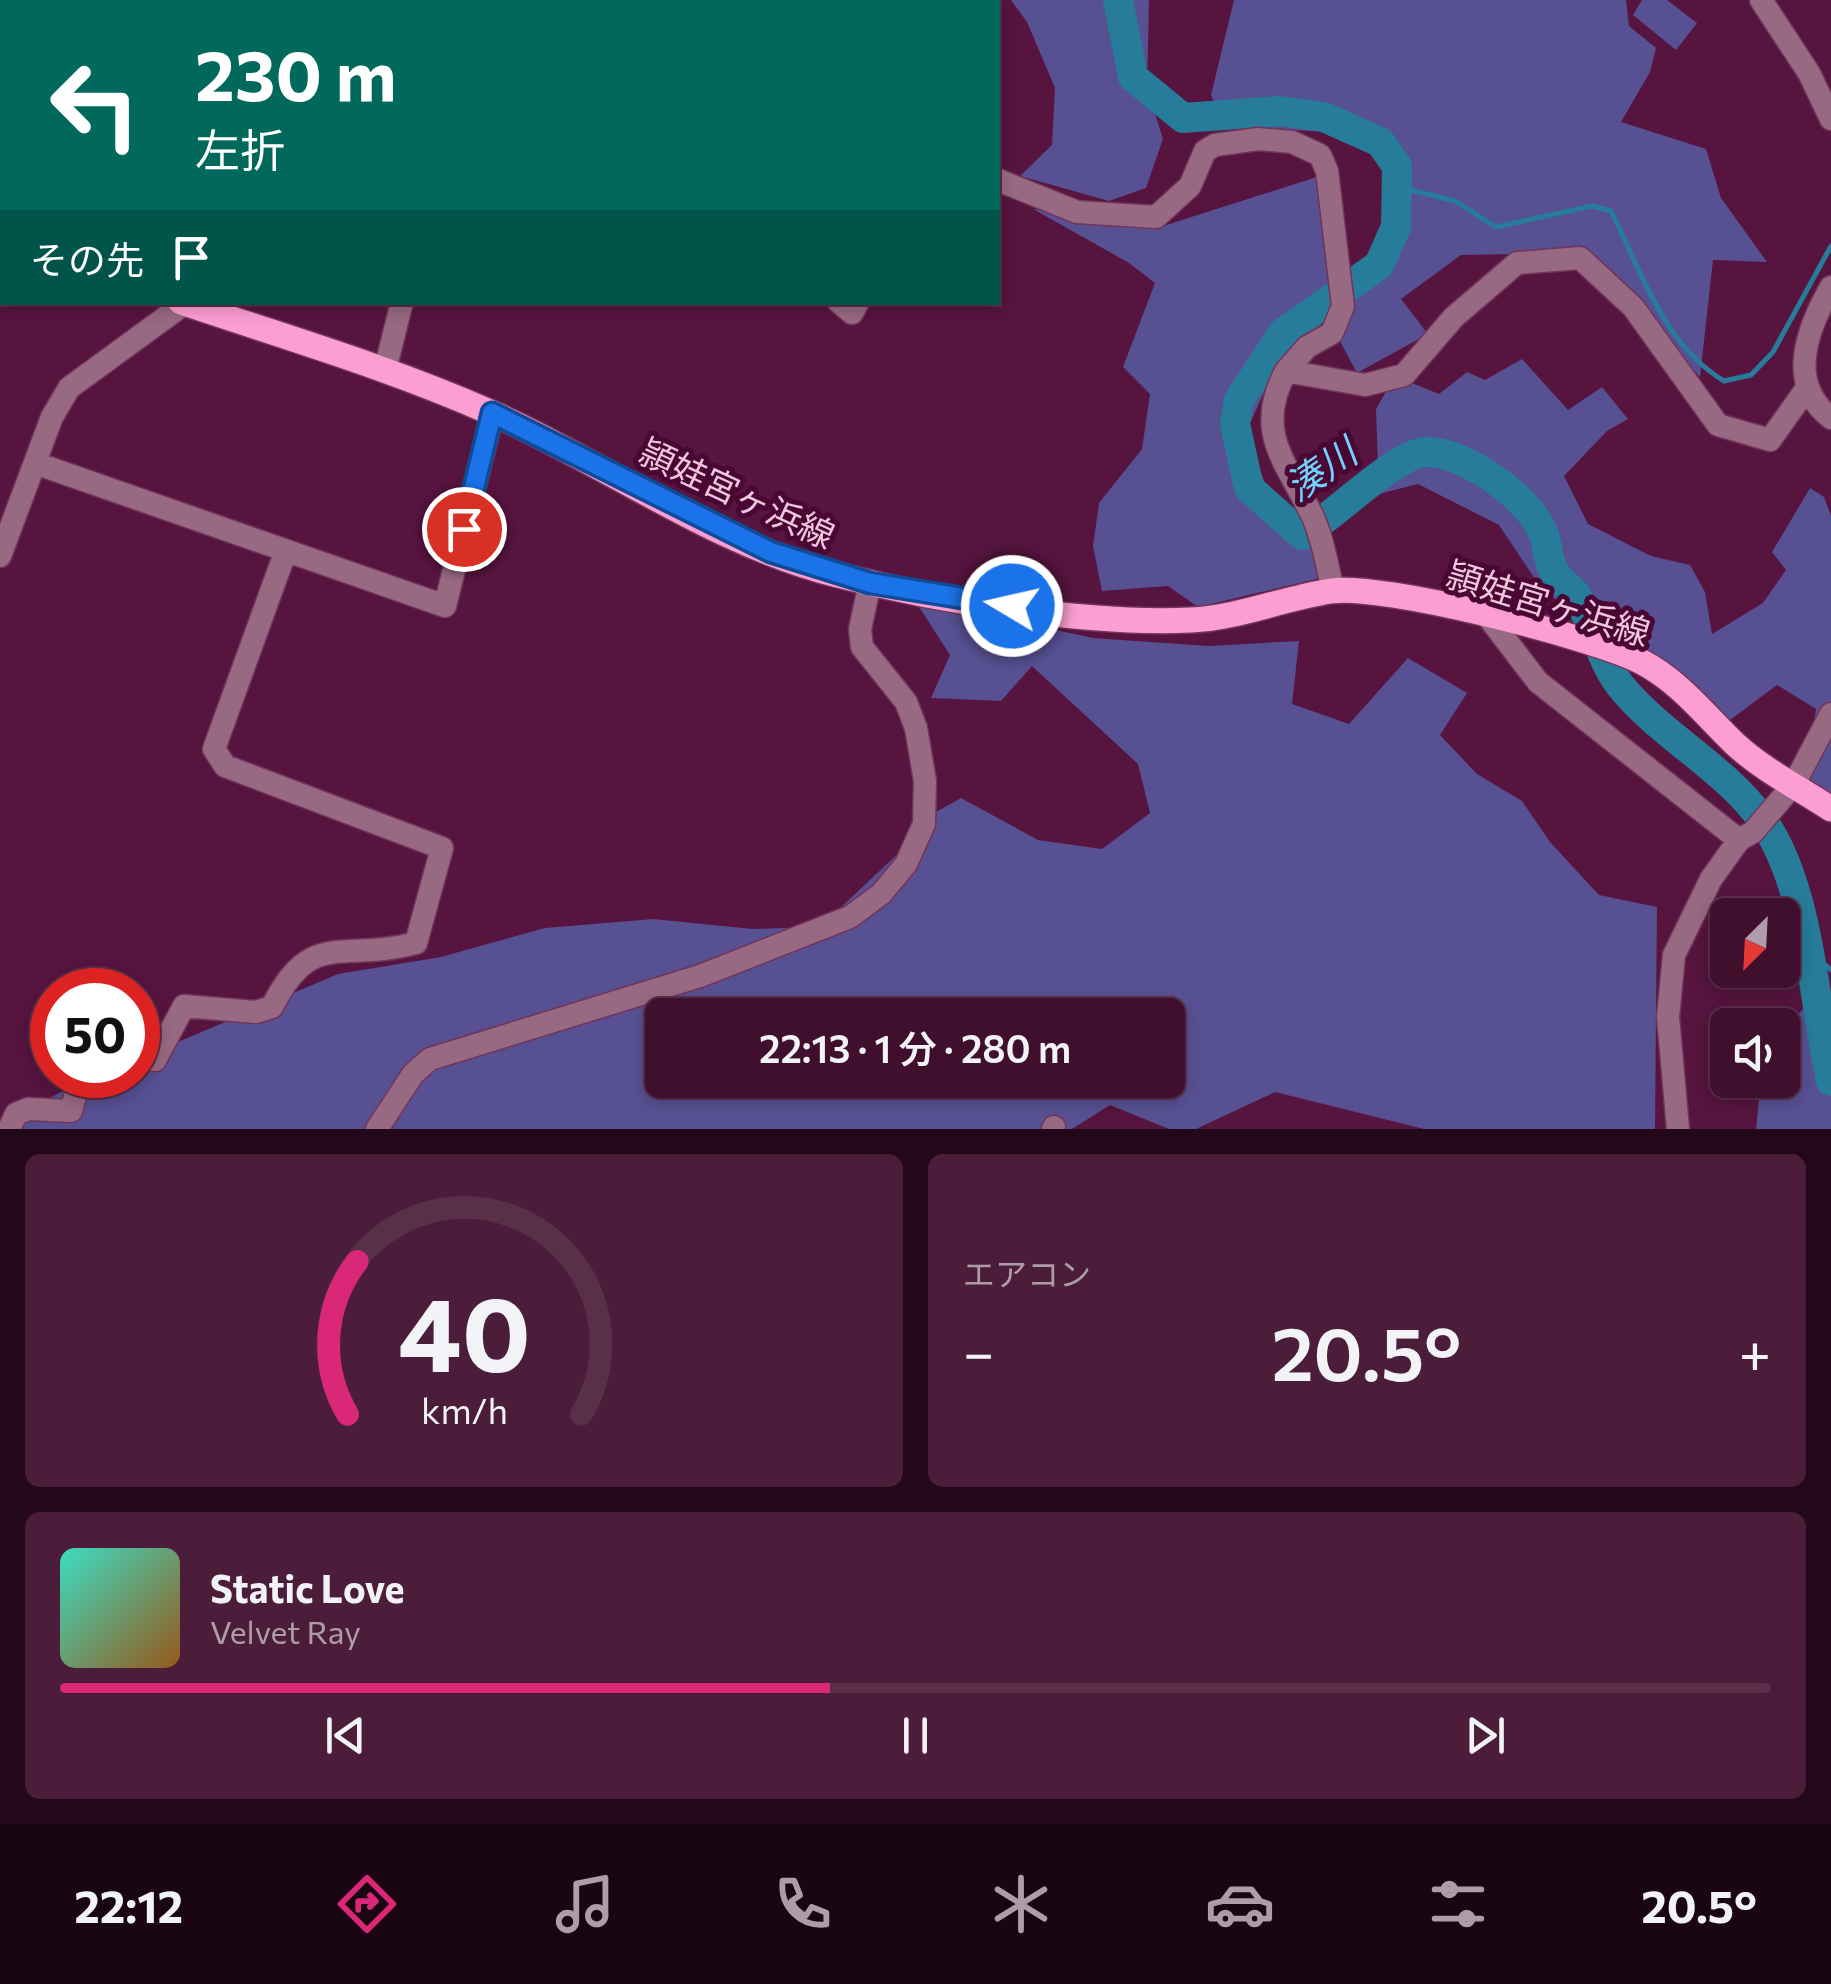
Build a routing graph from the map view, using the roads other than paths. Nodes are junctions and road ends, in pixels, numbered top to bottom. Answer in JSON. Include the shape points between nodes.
{"nodes":[{"id":1,"x":1761,"y":0,"type":"edge"},
{"id":2,"x":1831,"y":119,"type":"edge"},
{"id":3,"x":1000,"y":181,"type":"edge"},
{"id":4,"x":1831,"y":287,"type":"edge"},
{"id":5,"x":179,"y":305,"type":"edge"},
{"id":6,"x":188,"y":305,"type":"edge"},
{"id":7,"x":401,"y":305,"type":"edge"},
{"id":8,"x":385,"y":370,"type":"junction"},
{"id":9,"x":1286,"y":372,"type":"junction"},
{"id":10,"x":1807,"y":388,"type":"junction"},
{"id":11,"x":492,"y":413,"type":"junction"},
{"id":12,"x":1831,"y":418,"type":"edge"},
{"id":13,"x":35,"y":463,"type":"junction"},
{"id":14,"x":286,"y":553,"type":"junction"},
{"id":15,"x":0,"y":556,"type":"edge"},
{"id":16,"x":870,"y":583,"type":"junction"},
{"id":17,"x":1333,"y":590,"type":"junction"},
{"id":18,"x":1489,"y":618,"type":"junction"},
{"id":19,"x":1831,"y":714,"type":"edge"},
{"id":20,"x":1794,"y":784,"type":"junction"},
{"id":21,"x":1831,"y":808,"type":"edge"},
{"id":22,"x":1746,"y":836,"type":"junction"},
{"id":23,"x":160,"y":1051,"type":"edge"},
{"id":24,"x":74,"y":1098,"type":"edge"},
{"id":25,"x":8,"y":1129,"type":"edge"},
{"id":26,"x":376,"y":1129,"type":"edge"},
{"id":27,"x":1678,"y":1129,"type":"edge"}],
"edges":[{"from":1,"to":2,"type":"street"},
{"from":3,"to":9,"type":"street","via":[[1077,212],[1156,217],[1190,186],[1205,151],[1215,144],[1258,139],[1309,147],[1327,171],[1342,306],[1332,333],[1307,347]]},
{"from":4,"to":10,"type":"street","via":[[1808,336]]},
{"from":5,"to":13,"type":"street","via":[[69,388]]},
{"from":6,"to":8,"type":"main road","name":"頴娃宮ヶ浜線"},
{"from":7,"to":8,"type":"street"},
{"from":8,"to":11,"type":"main road","name":"頴娃宮ヶ浜線"},
{"from":9,"to":10,"type":"street","via":[[1365,385],[1404,376],[1454,317],[1516,263],[1580,258],[1633,307],[1718,426],[1770,440]]},
{"from":9,"to":17,"type":"street","via":[[1272,417],[1290,482],[1320,538]]},
{"from":10,"to":12,"type":"street"},
{"from":11,"to":14,"type":"street","via":[[445,606]]},
{"from":11,"to":16,"type":"main road","name":"頴娃宮ヶ浜線","via":[[771,552]]},
{"from":13,"to":14,"type":"street"},
{"from":13,"to":15,"type":"street"},
{"from":14,"to":23,"type":"street","via":[[214,750],[225,766],[442,848],[430,898],[416,943],[305,958],[272,1007],[256,1012],[184,1006]]},
{"from":16,"to":17,"type":"main road","name":"頴娃宮ヶ浜線","via":[[1108,618],[1194,620]]},
{"from":16,"to":26,"type":"street","via":[[862,647],[906,702],[925,781],[924,824],[906,864],[881,894],[850,918],[700,976],[430,1059]]},
{"from":17,"to":18,"type":"main road","name":"頴娃宮ヶ浜線","via":[[1411,598]]},
{"from":18,"to":20,"type":"main road","name":"頴娃宮ヶ浜線","via":[[1640,661]]},
{"from":18,"to":22,"type":"street","via":[[1561,702]]},
{"from":19,"to":20,"type":"street"},
{"from":20,"to":21,"type":"main road","name":"頴娃宮ヶ浜線"},
{"from":20,"to":22,"type":"street"},
{"from":22,"to":27,"type":"street","via":[[1712,879],[1674,955],[1668,1017]]},
{"from":24,"to":25,"type":"street","via":[[71,1111],[28,1109]]}]}
